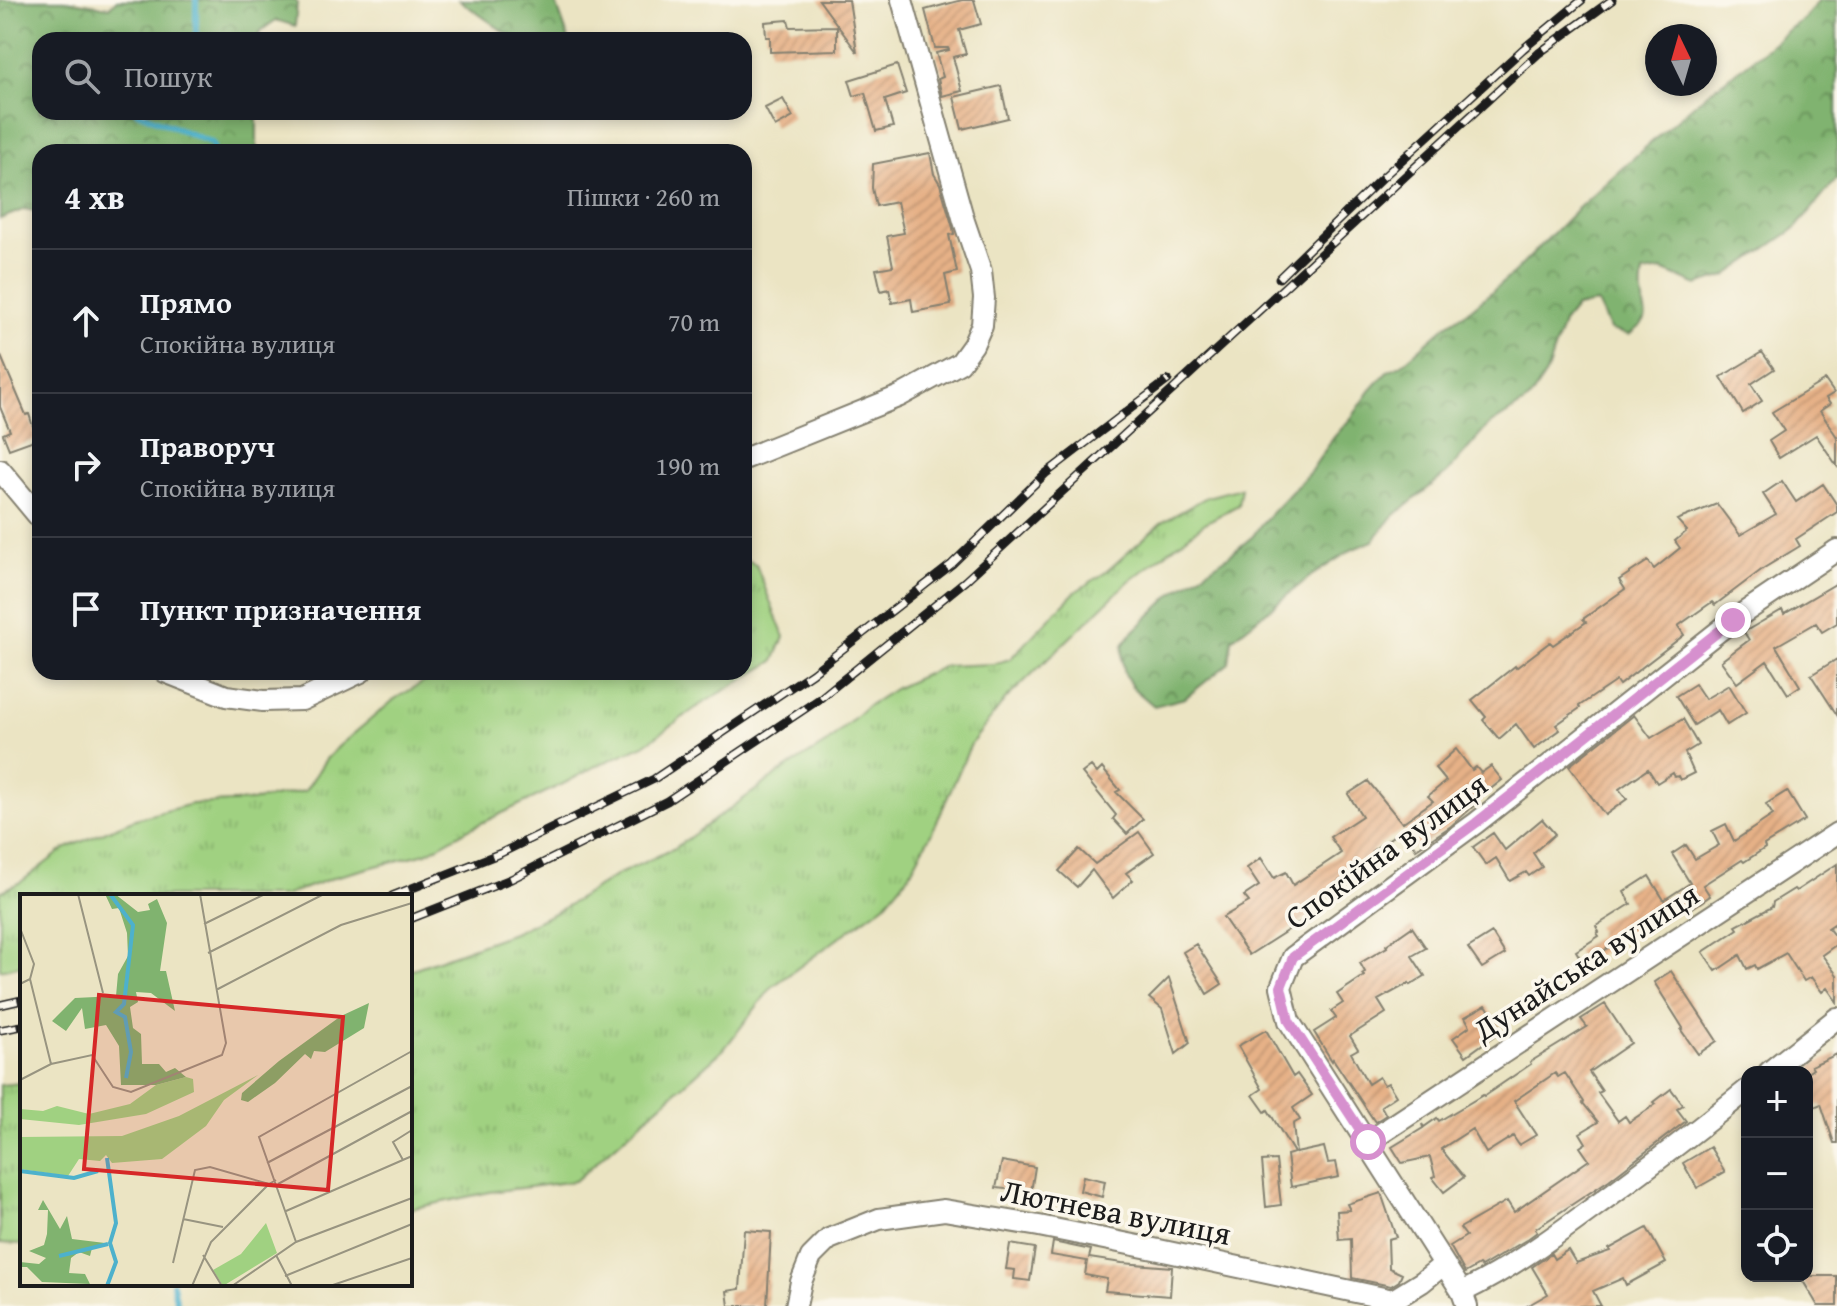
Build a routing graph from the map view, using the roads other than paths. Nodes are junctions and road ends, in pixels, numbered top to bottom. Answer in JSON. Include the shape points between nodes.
{"nodes":[{"id":1,"x":902,"y":0,"type":"edge"},
{"id":2,"x":752,"y":456,"type":"edge"},
{"id":3,"x":0,"y":470,"type":"edge"},
{"id":4,"x":32,"y":508,"type":"edge"},
{"id":5,"x":1837,"y":550,"type":"edge"},
{"id":6,"x":184,"y":680,"type":"edge"},
{"id":7,"x":344,"y":680,"type":"edge"},
{"id":8,"x":1837,"y":833,"type":"edge"},
{"id":9,"x":1837,"y":1018,"type":"edge"},
{"id":10,"x":1777,"y":1066,"type":"edge"},
{"id":11,"x":1741,"y":1095,"type":"edge"},
{"id":12,"x":1368,"y":1142,"type":"junction"},
{"id":13,"x":1443,"y":1265,"type":"junction"},
{"id":14,"x":1465,"y":1299,"type":"edge"},
{"id":15,"x":1391,"y":1303,"type":"edge"},
{"id":16,"x":796,"y":1306,"type":"edge"}],
"edges":[{"from":1,"to":2,"type":"street","via":[[981,271],[982,325],[960,363],[900,396]]},
{"from":3,"to":4,"type":"street"},
{"from":5,"to":12,"type":"street","name":"Спокійна вулиця","via":[[1733,620],[1476,823],[1293,957],[1281,987],[1289,1021]]},
{"from":6,"to":7,"type":"street","via":[[226,696],[263,701],[302,700]]},
{"from":8,"to":12,"type":"street","name":"Дунайська вулиця"},
{"from":9,"to":10,"type":"street"},
{"from":11,"to":14,"type":"street"},
{"from":12,"to":13,"type":"street","name":"Спокійна вулиця"},
{"from":13,"to":14,"type":"street","name":"Спокійна вулиця"},
{"from":13,"to":15,"type":"street","name":"Лютнева вулиця"},
{"from":15,"to":16,"type":"street","name":"Лютнева вулиця","via":[[1114,1241],[944,1210],[879,1219],[829,1239],[811,1257]]}]}
